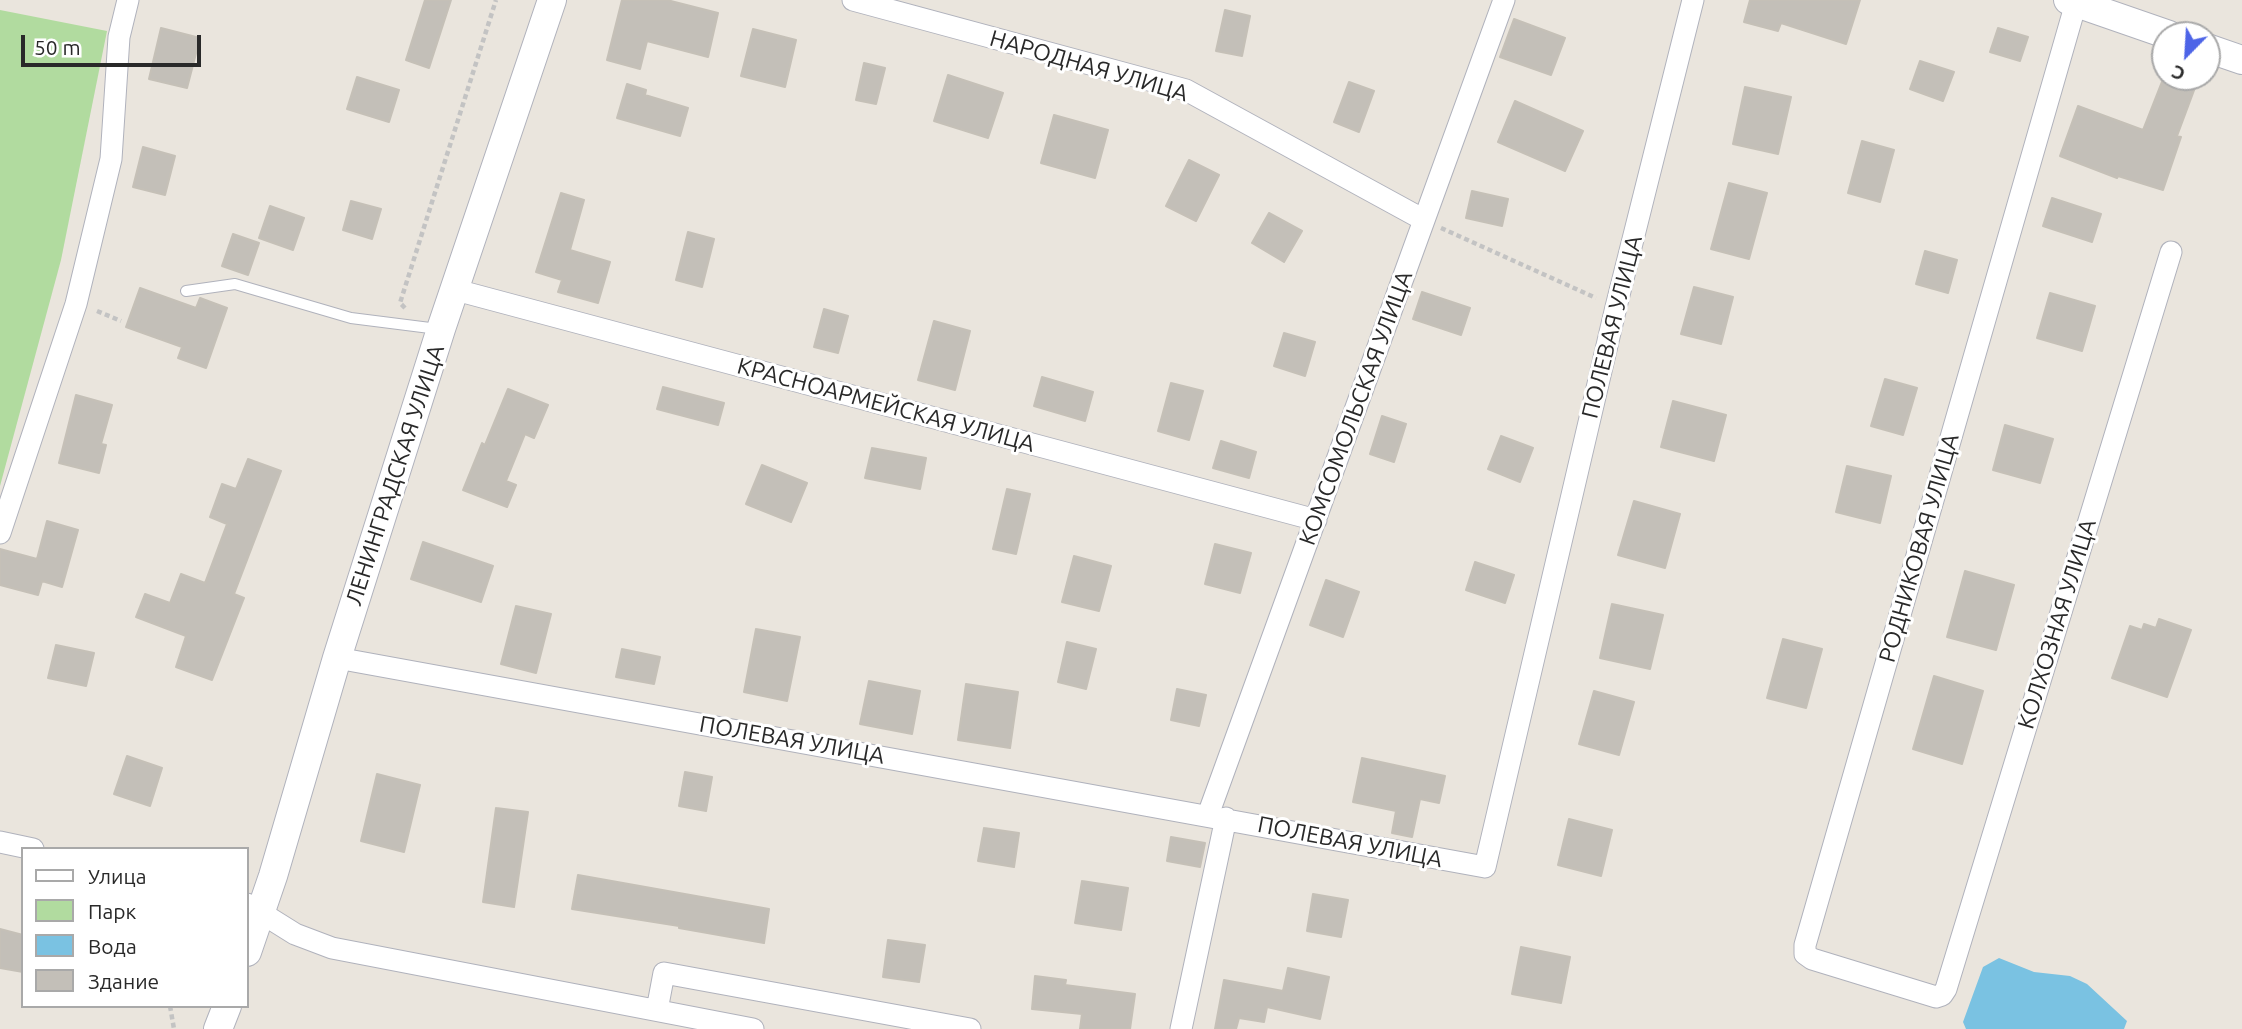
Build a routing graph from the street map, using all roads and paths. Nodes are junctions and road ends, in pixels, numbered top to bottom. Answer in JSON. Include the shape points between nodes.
{"nodes":[{"id":1,"x":128,"y":0,"type":"edge"},
{"id":2,"x":496,"y":0,"type":"edge"},
{"id":3,"x":552,"y":0,"type":"edge"},
{"id":4,"x":853,"y":0,"type":"edge"},
{"id":5,"x":1504,"y":0,"type":"edge"},
{"id":6,"x":1693,"y":0,"type":"edge"},
{"id":7,"x":2072,"y":1,"type":"edge"},
{"id":8,"x":2151,"y":29,"type":"edge"},
{"id":9,"x":2221,"y":53,"type":"edge"},
{"id":10,"x":2242,"y":60,"type":"edge"},
{"id":11,"x":1424,"y":220,"type":"junction"},
{"id":12,"x":2171,"y":252,"type":"dead end"},
{"id":13,"x":456,"y":290,"type":"junction"},
{"id":14,"x":186,"y":291,"type":"dead end"},
{"id":15,"x":1616,"y":307,"type":"junction"},
{"id":16,"x":432,"y":328,"type":"junction"},
{"id":17,"x":1316,"y":520,"type":"junction"},
{"id":18,"x":0,"y":533,"type":"edge"},
{"id":19,"x":337,"y":658,"type":"junction"},
{"id":20,"x":1217,"y":817,"type":"junction"},
{"id":21,"x":0,"y":842,"type":"edge"},
{"id":22,"x":24,"y":847,"type":"edge"},
{"id":23,"x":254,"y":909,"type":"edge"},
{"id":24,"x":248,"y":946,"type":"edge"},
{"id":25,"x":1942,"y":995,"type":"joint"},
{"id":26,"x":170,"y":1008,"type":"edge"},
{"id":27,"x":226,"y":1008,"type":"edge"},
{"id":28,"x":657,"y":1010,"type":"junction"},
{"id":29,"x":885,"y":1021,"type":"edge"},
{"id":30,"x":174,"y":1029,"type":"edge"},
{"id":31,"x":218,"y":1029,"type":"edge"},
{"id":32,"x":752,"y":1029,"type":"edge"},
{"id":33,"x":970,"y":1029,"type":"edge"},
{"id":34,"x":1181,"y":1029,"type":"edge"}],
"edges":[{"from":1,"to":18,"type":"street","via":[[120,37],[111,159],[76,304]]},
{"from":2,"to":16,"type":"path","via":[[401,303]]},
{"from":3,"to":13,"type":"street","name":"ЛЕНИНГРАДСКАЯ УЛИЦА"},
{"from":4,"to":11,"type":"street","name":"НАРОДНАЯ УЛИЦА","via":[[1186,90]]},
{"from":5,"to":11,"type":"street","name":"КОМСОМОЛЬСКАЯ УЛИЦА"},
{"from":6,"to":15,"type":"street","name":"ПОЛЕВАЯ УЛИЦА"},
{"from":7,"to":8,"type":"street"},
{"from":7,"to":25,"type":"street","name":"РОДНИКОВАЯ УЛИЦА","via":[[1805,945],[1805,954],[1812,959],[1936,997]]},
{"from":9,"to":10,"type":"street"},
{"from":11,"to":15,"type":"path"},
{"from":11,"to":17,"type":"street","name":"КОМСОМОЛЬСКАЯ УЛИЦА"},
{"from":12,"to":25,"type":"street","name":"КОЛХОЗНАЯ УЛИЦА"},
{"from":13,"to":16,"type":"street","name":"ЛЕНИНГРАДСКАЯ УЛИЦА"},
{"from":13,"to":17,"type":"street","name":"КРАСНОАРМЕЙСКАЯ УЛИЦА"},
{"from":14,"to":16,"type":"lane","via":[[235,284],[351,318]]},
{"from":15,"to":20,"type":"street","name":"ПОЛЕВАЯ УЛИЦА","via":[[1485,867]]},
{"from":16,"to":19,"type":"street","name":"ЛЕНИНГРАДСКАЯ УЛИЦА"},
{"from":17,"to":20,"type":"street","name":"КОМСОМОЛЬСКАЯ УЛИЦА"},
{"from":19,"to":20,"type":"street","name":"ПОЛЕВАЯ УЛИЦА"},
{"from":19,"to":23,"type":"street","name":"ЛЕНИНГРАДСКАЯ УЛИЦА"},
{"from":20,"to":34,"type":"street","name":"КОМСОМОЛЬСКАЯ УЛИЦА"},
{"from":21,"to":22,"type":"street"},
{"from":23,"to":24,"type":"street","name":"ЛЕНИНГРАДСКАЯ УЛИЦА"},
{"from":23,"to":28,"type":"street","via":[[295,934],[332,948]]},
{"from":26,"to":30,"type":"path"},
{"from":27,"to":31,"type":"street"},
{"from":28,"to":29,"type":"street","via":[[664,973]]},
{"from":28,"to":32,"type":"street"},
{"from":29,"to":33,"type":"street"}]}
